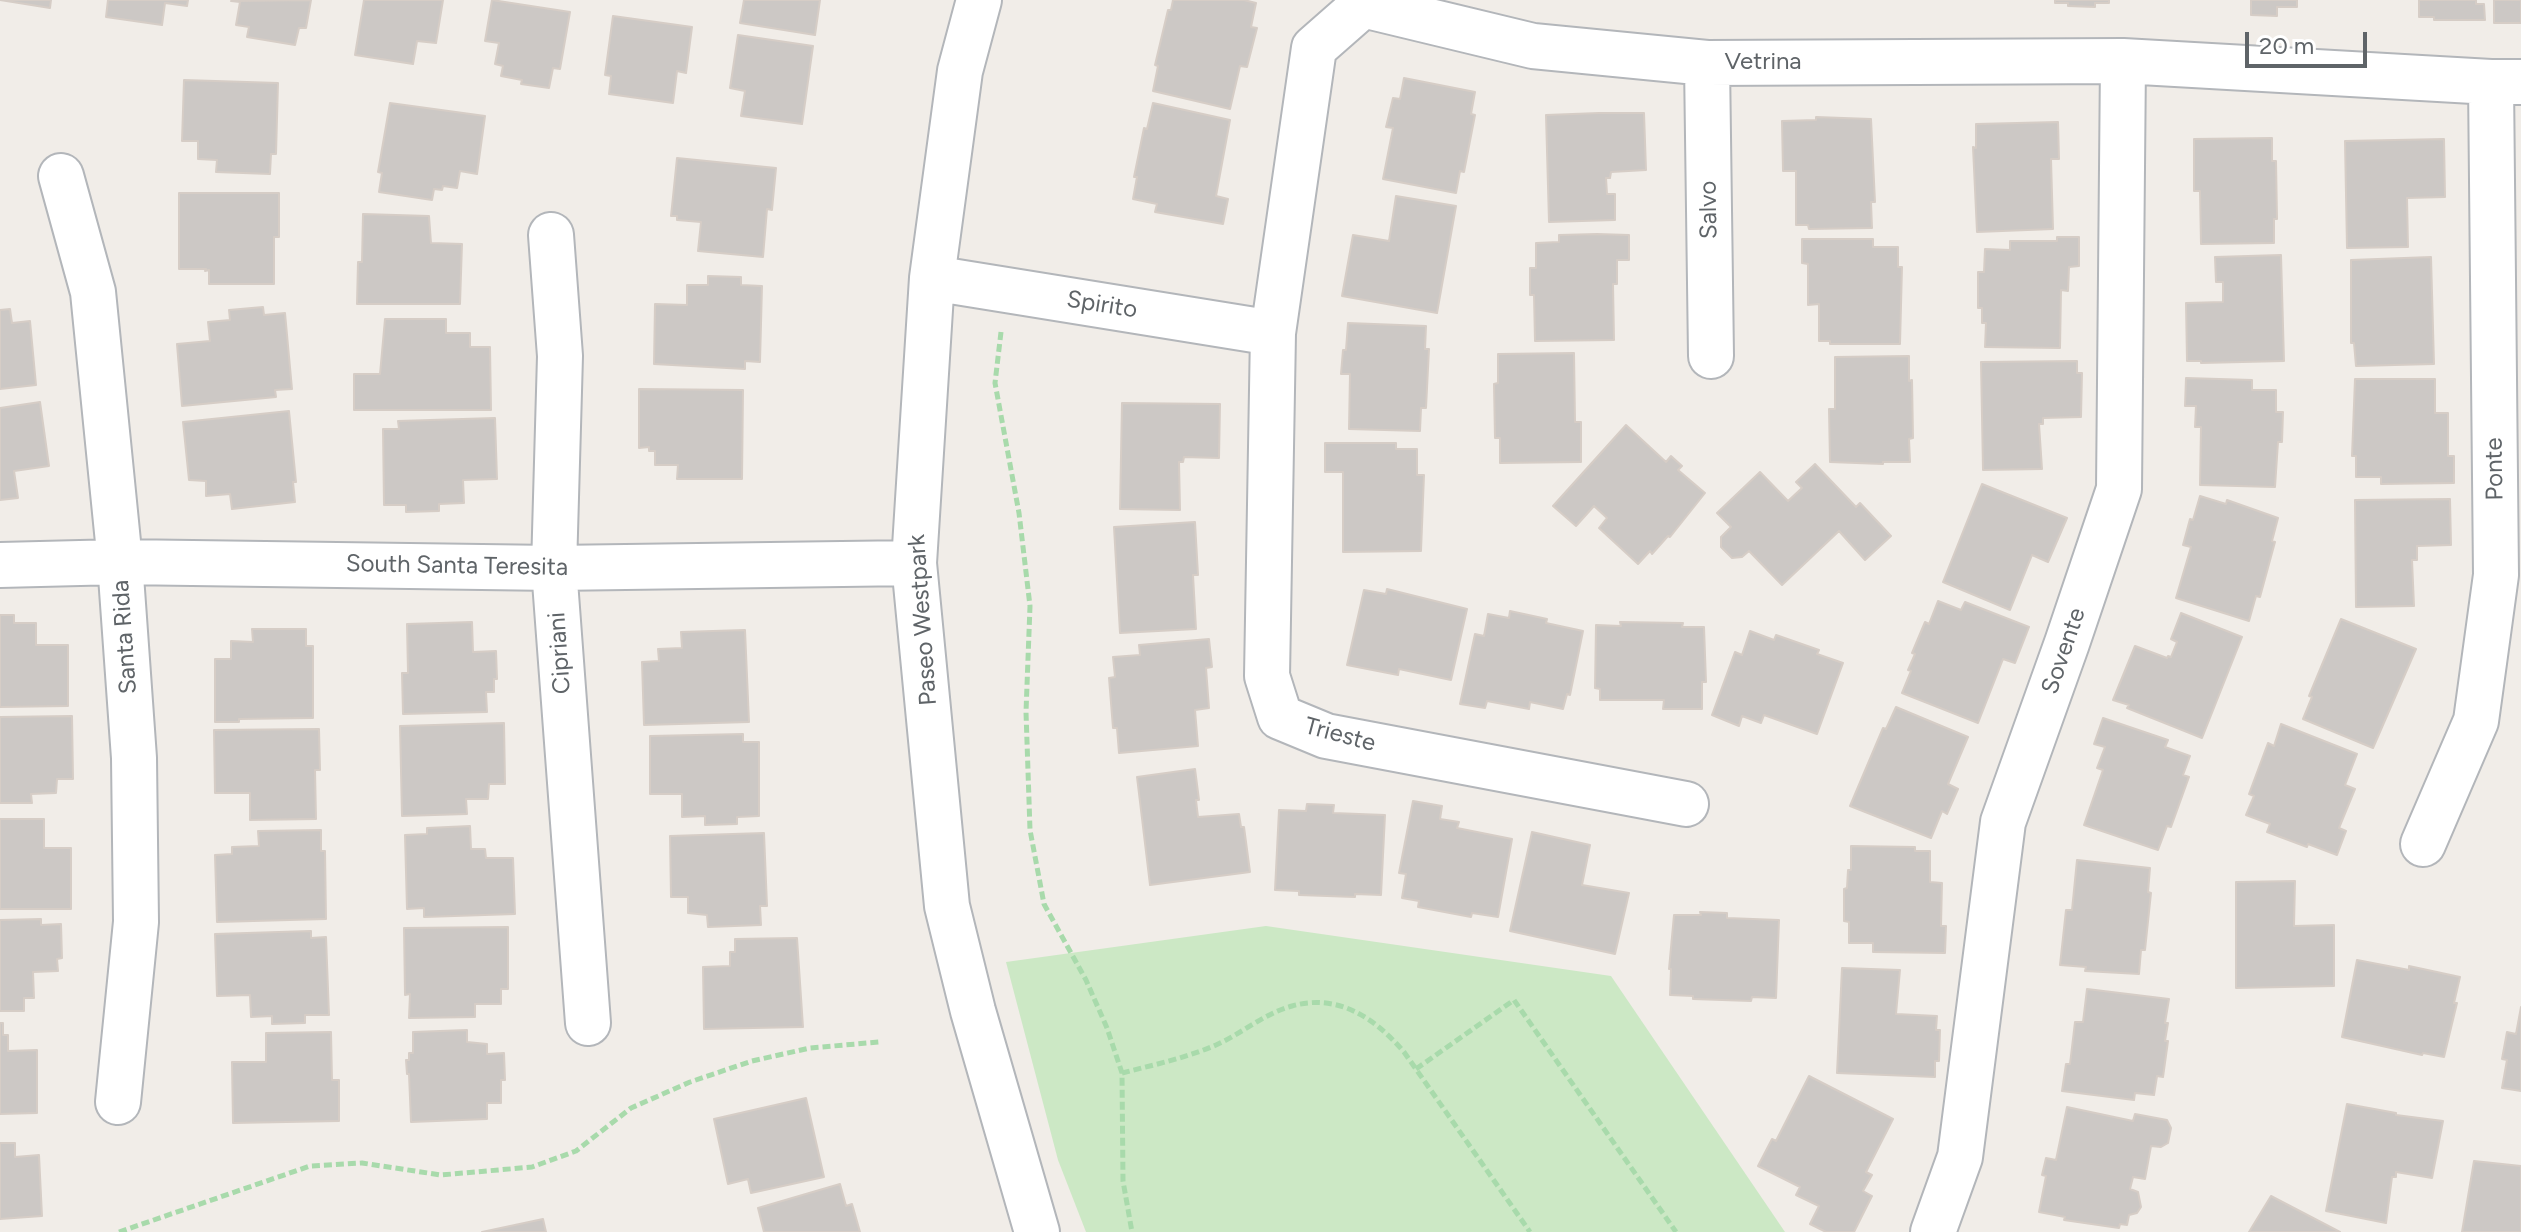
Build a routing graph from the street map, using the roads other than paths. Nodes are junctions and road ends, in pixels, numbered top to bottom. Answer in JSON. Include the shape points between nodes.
{"nodes":[{"id":1,"x":979,"y":0,"type":"edge"},
{"id":2,"x":2123,"y":61,"type":"junction"},
{"id":3,"x":1707,"y":63,"type":"junction"},
{"id":4,"x":2506,"y":82,"type":"edge"},
{"id":5,"x":61,"y":176,"type":"dead end"},
{"id":6,"x":551,"y":235,"type":"dead end"},
{"id":7,"x":932,"y":278,"type":"junction"},
{"id":8,"x":1273,"y":333,"type":"junction"},
{"id":9,"x":1711,"y":356,"type":"dead end"},
{"id":10,"x":120,"y":562,"type":"junction"},
{"id":11,"x":914,"y":563,"type":"junction"},
{"id":12,"x":0,"y":565,"type":"edge"},
{"id":13,"x":554,"y":568,"type":"junction"},
{"id":14,"x":1686,"y":804,"type":"dead end"},
{"id":15,"x":2423,"y":844,"type":"dead end"},
{"id":16,"x":588,"y":1023,"type":"dead end"},
{"id":17,"x":118,"y":1102,"type":"dead end"},
{"id":18,"x":1037,"y":1232,"type":"edge"},
{"id":19,"x":1933,"y":1232,"type":"edge"}],
"edges":[{"from":1,"to":7,"type":"street","name":"Paseo Westpark","via":[[960,71]]},
{"from":2,"to":3,"type":"street","name":"Vetrina"},
{"from":2,"to":4,"type":"street","name":"Vetrina"},
{"from":2,"to":19,"type":"street","name":"Sovente","via":[[2119,489],[2003,822],[1960,1157]]},
{"from":3,"to":8,"type":"street","name":"Vetrina","via":[[1533,46],[1363,5],[1314,48]]},
{"from":3,"to":9,"type":"street","name":"Salvo"},
{"from":4,"to":15,"type":"street","name":"Ponte","via":[[2496,575],[2476,721]]},
{"from":5,"to":10,"type":"street","name":"Santa Rida","via":[[93,292]]},
{"from":6,"to":13,"type":"street","name":"Cipriani","via":[[560,356]]},
{"from":7,"to":8,"type":"street","name":"Spirito"},
{"from":7,"to":11,"type":"street","name":"Paseo Westpark"},
{"from":8,"to":14,"type":"street","name":"Trieste","via":[[1267,676],[1280,717],[1326,736]]},
{"from":10,"to":12,"type":"street","name":"South Santa Teresita"},
{"from":10,"to":13,"type":"street","name":"South Santa Teresita"},
{"from":10,"to":17,"type":"street","name":"Santa Rida","via":[[134,758],[136,922]]},
{"from":11,"to":13,"type":"street","name":"South Santa Teresita"},
{"from":11,"to":18,"type":"street","name":"Paseo Westpark","via":[[947,906]]},
{"from":13,"to":16,"type":"street","name":"Cipriani"}]}
